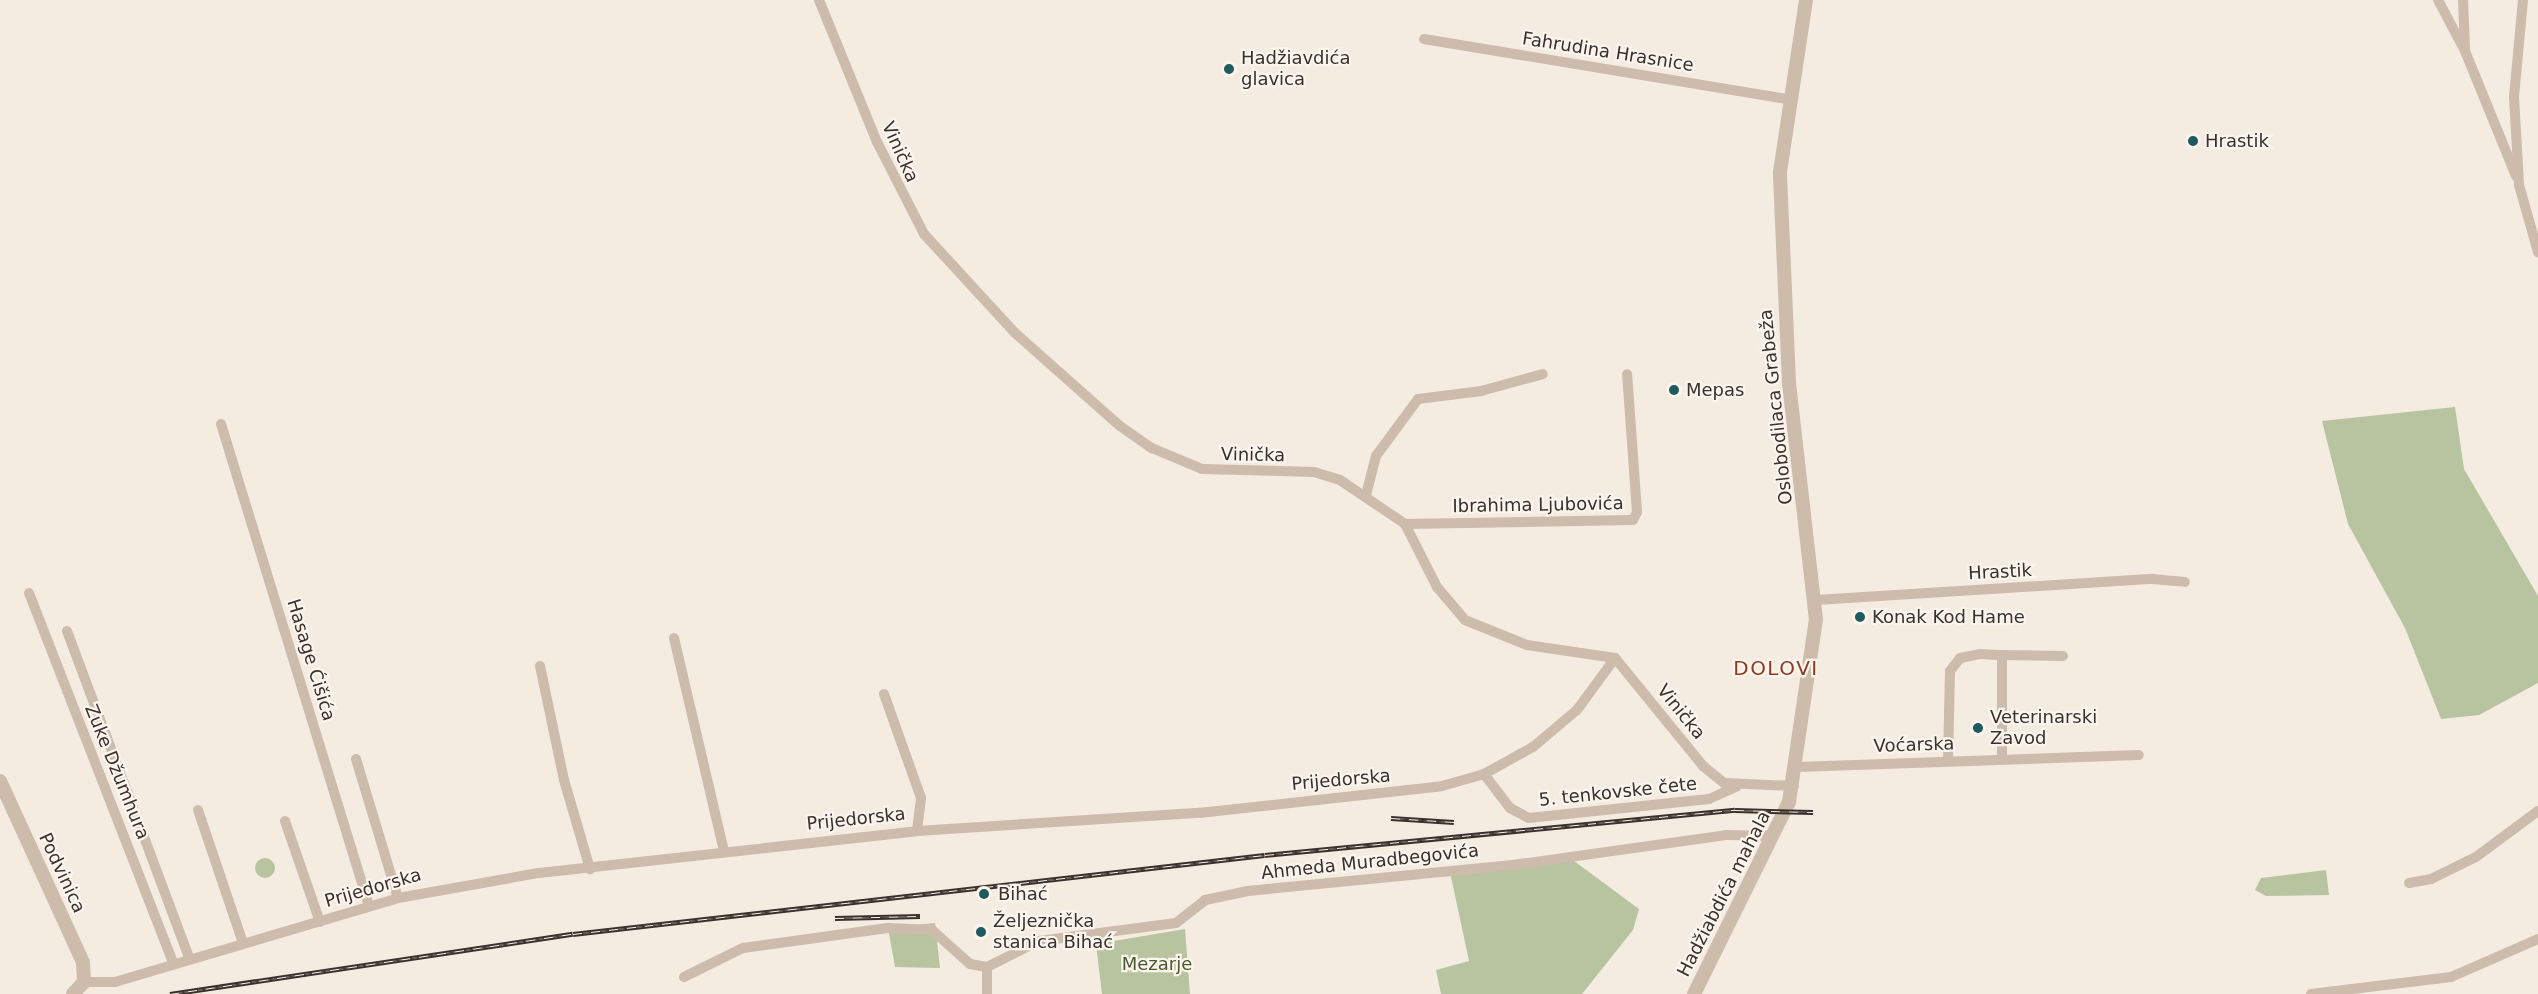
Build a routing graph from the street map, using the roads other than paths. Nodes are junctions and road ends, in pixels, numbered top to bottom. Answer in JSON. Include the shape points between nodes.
{"nodes":[{"id":1,"x":819,"y":0,"type":"edge"},
{"id":2,"x":1806,"y":0,"type":"edge"},
{"id":3,"x":2438,"y":0,"type":"edge"},
{"id":4,"x":2463,"y":0,"type":"edge"},
{"id":5,"x":2523,"y":0,"type":"edge"},
{"id":6,"x":1424,"y":39,"type":"dead end"},
{"id":7,"x":2465,"y":51,"type":"junction"},
{"id":8,"x":1788,"y":99,"type":"junction"},
{"id":9,"x":2519,"y":184,"type":"junction"},
{"id":10,"x":2538,"y":252,"type":"edge"},
{"id":11,"x":1543,"y":374,"type":"dead end"},
{"id":12,"x":1628,"y":374,"type":"dead end"},
{"id":13,"x":220,"y":424,"type":"dead end"},
{"id":14,"x":1366,"y":495,"type":"junction"},
{"id":15,"x":1405,"y":525,"type":"junction"},
{"id":16,"x":2185,"y":582,"type":"dead end"},
{"id":17,"x":29,"y":593,"type":"dead end"},
{"id":18,"x":1816,"y":600,"type":"junction"},
{"id":19,"x":67,"y":631,"type":"dead end"},
{"id":20,"x":674,"y":638,"type":"dead end"},
{"id":21,"x":2002,"y":655,"type":"junction"},
{"id":22,"x":2063,"y":656,"type":"dead end"},
{"id":23,"x":1615,"y":658,"type":"junction"},
{"id":24,"x":540,"y":666,"type":"dead end"},
{"id":25,"x":884,"y":694,"type":"dead end"},
{"id":26,"x":2139,"y":756,"type":"dead end"},
{"id":27,"x":2002,"y":758,"type":"junction"},
{"id":28,"x":357,"y":759,"type":"dead end"},
{"id":29,"x":1948,"y":760,"type":"junction"},
{"id":30,"x":1798,"y":767,"type":"junction"},
{"id":31,"x":1484,"y":774,"type":"junction"},
{"id":32,"x":0,"y":781,"type":"edge"},
{"id":33,"x":1794,"y":786,"type":"junction"},
{"id":34,"x":1736,"y":787,"type":"junction"},
{"id":35,"x":1786,"y":809,"type":"joint"},
{"id":36,"x":198,"y":810,"type":"dead end"},
{"id":37,"x":2538,"y":811,"type":"edge"},
{"id":38,"x":285,"y":821,"type":"dead end"},
{"id":39,"x":917,"y":831,"type":"junction"},
{"id":40,"x":1772,"y":836,"type":"junction"},
{"id":41,"x":724,"y":852,"type":"junction"},
{"id":42,"x":590,"y":869,"type":"junction"},
{"id":43,"x":2409,"y":883,"type":"dead end"},
{"id":44,"x":398,"y":898,"type":"junction"},
{"id":45,"x":369,"y":906,"type":"junction"},
{"id":46,"x":320,"y":922,"type":"junction"},
{"id":47,"x":2538,"y":939,"type":"edge"},
{"id":48,"x":243,"y":943,"type":"junction"},
{"id":49,"x":189,"y":958,"type":"junction"},
{"id":50,"x":173,"y":963,"type":"junction"},
{"id":51,"x":987,"y":967,"type":"junction"},
{"id":52,"x":684,"y":977,"type":"dead end"},
{"id":53,"x":84,"y":982,"type":"junction"},
{"id":54,"x":73,"y":994,"type":"edge"},
{"id":55,"x":987,"y":994,"type":"edge"},
{"id":56,"x":1694,"y":994,"type":"edge"},
{"id":57,"x":2312,"y":994,"type":"edge"}],
"edges":[{"from":1,"to":14,"type":"street","name":"Vinička","via":[[903,199],[943,259],[1014,332],[1120,426],[1171,457],[1215,471],[1314,472]]},
{"from":2,"to":8,"type":"street","name":"Oslobodilaca Grabeža"},
{"from":3,"to":7,"type":"street"},
{"from":4,"to":7,"type":"street"},
{"from":5,"to":9,"type":"street","via":[[2514,97]]},
{"from":6,"to":8,"type":"street","name":"Fahrudina Hrasnice"},
{"from":7,"to":9,"type":"street"},
{"from":8,"to":18,"type":"street","name":"Oslobodilaca Grabeža","via":[[1780,172],[1784,302]]},
{"from":9,"to":10,"type":"street"},
{"from":11,"to":14,"type":"street","via":[[1481,391],[1418,399],[1376,456]]},
{"from":12,"to":15,"type":"street","name":"Ibrahima Ljubovića","via":[[1637,512],[1633,520]]},
{"from":13,"to":45,"type":"street","name":"Hasage Ćišića"},
{"from":14,"to":15,"type":"street","name":"Vinička"},
{"from":15,"to":23,"type":"street","name":"Vinička","via":[[1437,588],[1465,620],[1527,645]]},
{"from":16,"to":18,"type":"street","name":"Hrastik","via":[[2152,579]]},
{"from":17,"to":50,"type":"street","name":"Zuke Džumhura"},
{"from":18,"to":30,"type":"street","name":"Oslobodilaca Grabeža"},
{"from":19,"to":49,"type":"street"},
{"from":20,"to":41,"type":"street"},
{"from":21,"to":22,"type":"street"},
{"from":21,"to":27,"type":"street"},
{"from":21,"to":29,"type":"street","via":[[1968,656],[1953,662]]},
{"from":23,"to":31,"type":"street","name":"Prijedorska","via":[[1577,710],[1516,758]]},
{"from":23,"to":34,"type":"street","name":"Vinička","via":[[1703,766]]},
{"from":24,"to":42,"type":"street","via":[[564,780]]},
{"from":25,"to":39,"type":"street","via":[[921,798]]},
{"from":26,"to":27,"type":"street","name":"Voćarska"},
{"from":27,"to":29,"type":"street","name":"Voćarska"},
{"from":28,"to":44,"type":"street"},
{"from":29,"to":30,"type":"street","name":"Voćarska"},
{"from":30,"to":33,"type":"street","name":"Oslobodilaca Grabeža"},
{"from":31,"to":34,"type":"street","name":"5. tenkovske čete","via":[[1510,808],[1529,818],[1709,799]]},
{"from":31,"to":39,"type":"street","name":"Prijedorska","via":[[1442,786],[1349,799]]},
{"from":32,"to":53,"type":"street","name":"Podvinica","via":[[78,949]]},
{"from":33,"to":34,"type":"street"},
{"from":33,"to":35,"type":"street","name":"Oslobodilaca Grabeža"},
{"from":35,"to":40,"type":"street","name":"Hadžiabdića mahala"},
{"from":36,"to":48,"type":"street"},
{"from":37,"to":43,"type":"street","via":[[2476,857],[2431,879]]},
{"from":38,"to":46,"type":"street"},
{"from":39,"to":41,"type":"street","name":"Prijedorska"},
{"from":40,"to":51,"type":"street","name":"Ahmeda Muradbegovića","via":[[1726,835],[1513,865],[1248,891],[1205,900],[1176,923],[1039,941]]},
{"from":40,"to":56,"type":"street","name":"Hadžiabdića mahala"},
{"from":41,"to":42,"type":"street","name":"Prijedorska"},
{"from":42,"to":44,"type":"street","name":"Prijedorska"},
{"from":44,"to":45,"type":"street","name":"Prijedorska"},
{"from":45,"to":46,"type":"street","name":"Prijedorska"},
{"from":46,"to":48,"type":"street","name":"Prijedorska"},
{"from":47,"to":57,"type":"street","via":[[2451,977]]},
{"from":48,"to":49,"type":"street","name":"Prijedorska"},
{"from":49,"to":50,"type":"street","name":"Prijedorska"},
{"from":50,"to":53,"type":"street","name":"Prijedorska","via":[[115,982]]},
{"from":51,"to":52,"type":"street","via":[[970,964],[932,930],[888,928],[743,948]]},
{"from":51,"to":55,"type":"street"},
{"from":53,"to":54,"type":"street"}]}
